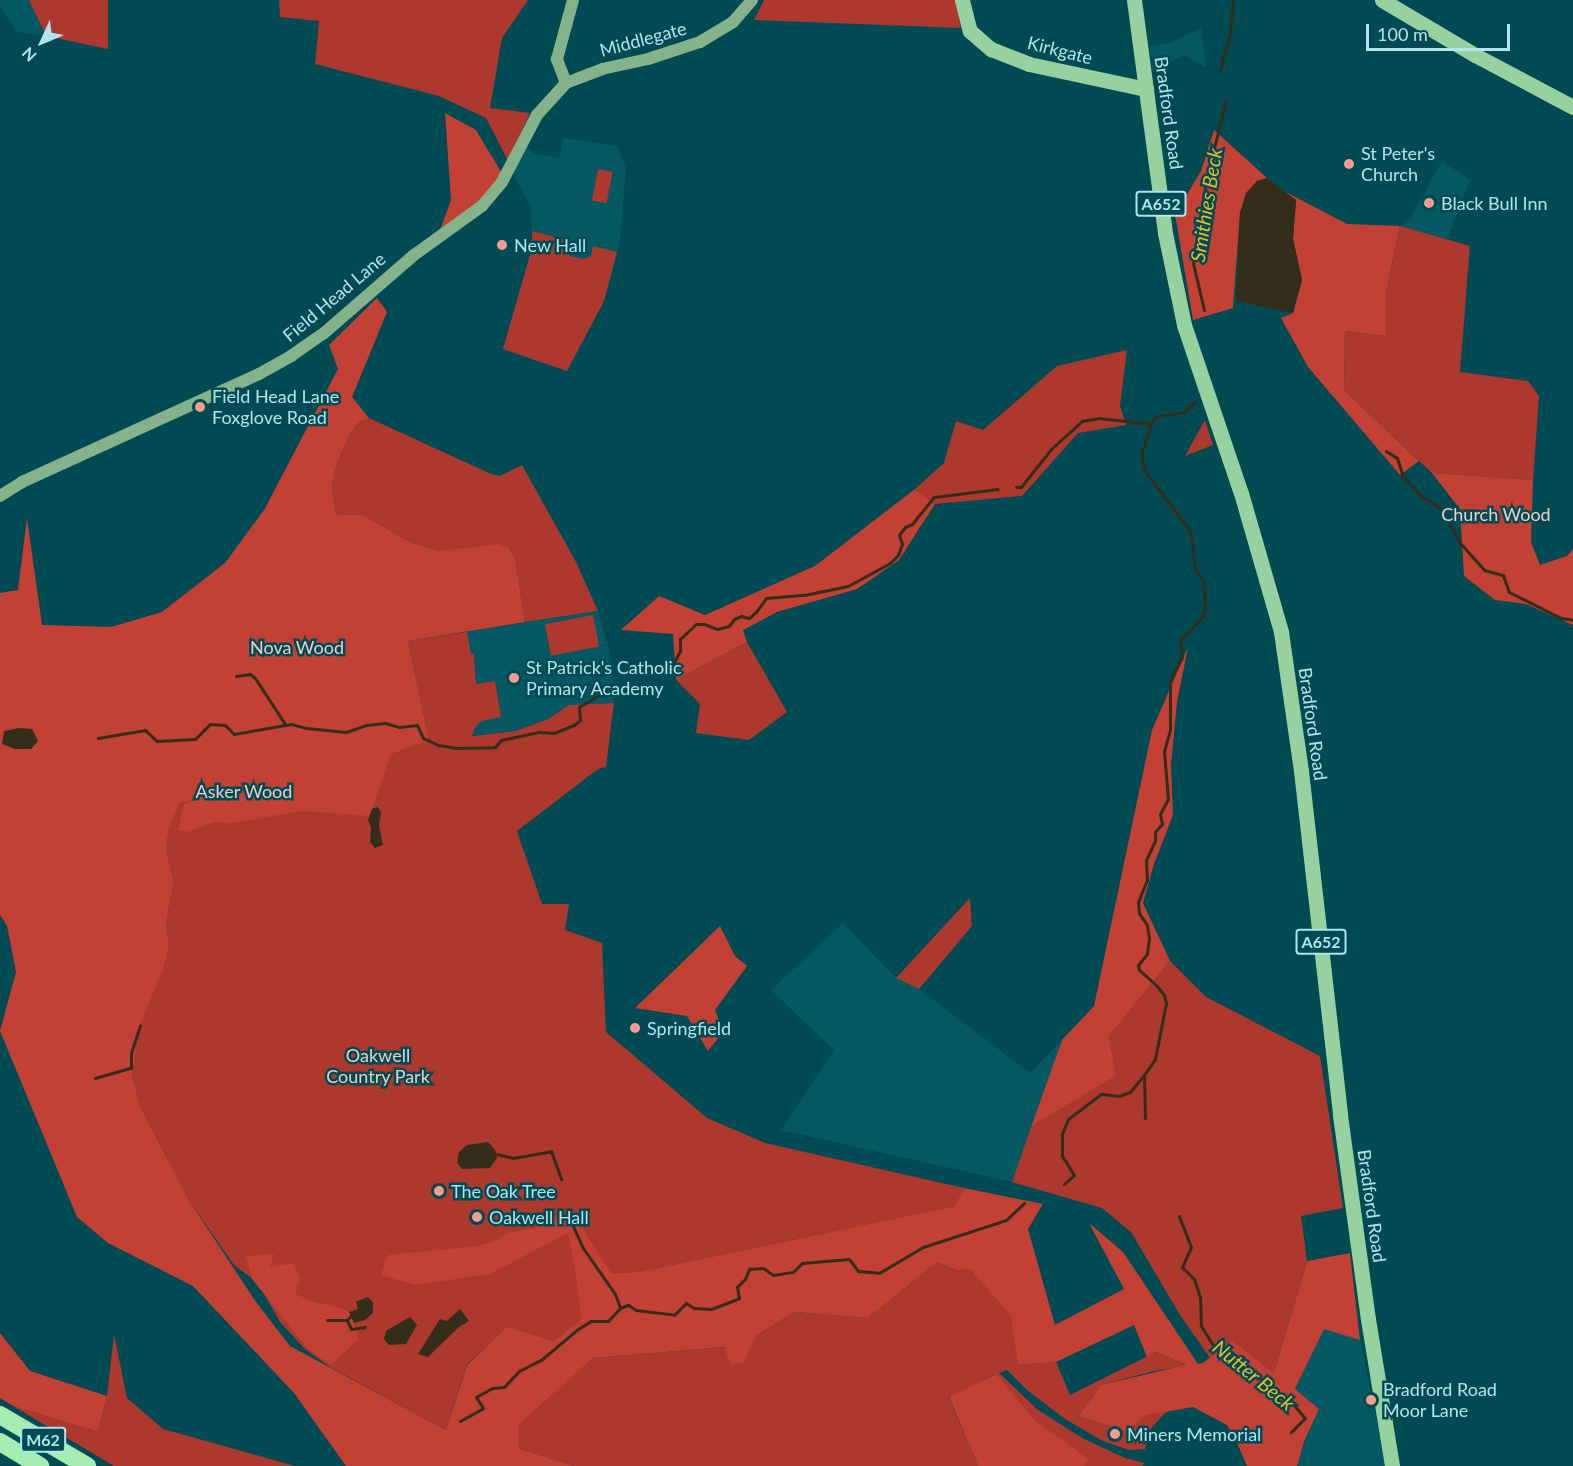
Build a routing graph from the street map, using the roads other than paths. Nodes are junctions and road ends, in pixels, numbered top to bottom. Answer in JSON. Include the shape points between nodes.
{"nodes":[{"id":1,"x":573,"y":0,"type":"edge"},
{"id":2,"x":752,"y":0,"type":"edge"},
{"id":3,"x":962,"y":0,"type":"edge"},
{"id":4,"x":1134,"y":0,"type":"edge"},
{"id":5,"x":1382,"y":0,"type":"edge"},
{"id":6,"x":566,"y":83,"type":"junction"},
{"id":7,"x":1146,"y":88,"type":"junction"},
{"id":8,"x":1573,"y":107,"type":"edge"},
{"id":9,"x":0,"y":496,"type":"edge"},
{"id":10,"x":0,"y":1414,"type":"edge"},
{"id":11,"x":0,"y":1442,"type":"edge"},
{"id":12,"x":40,"y":1466,"type":"edge"},
{"id":13,"x":87,"y":1466,"type":"edge"},
{"id":14,"x":1392,"y":1466,"type":"edge"}],
"edges":[{"from":1,"to":6,"type":"main road","via":[[557,59]]},
{"from":2,"to":6,"type":"main road","name":"Middlegate","via":[[733,22],[700,42]]},
{"from":3,"to":7,"type":"main road","name":"Kirkgate","via":[[972,34],[991,49],[1029,64]]},
{"from":4,"to":7,"type":"main road","name":"Bradford Road","number":"A652"},
{"from":5,"to":8,"type":"main road"},
{"from":6,"to":9,"type":"main road","name":"Field Head Lane","via":[[537,114],[502,182],[482,206],[414,255],[323,334],[259,374],[22,482]]},
{"from":7,"to":14,"type":"main road","name":"Bradford Road","number":"A652","via":[[1165,233],[1184,325],[1241,493],[1281,632],[1340,1115]]},
{"from":10,"to":13,"type":"highway","number":"M62"},
{"from":11,"to":12,"type":"highway","number":"M62"}]}
